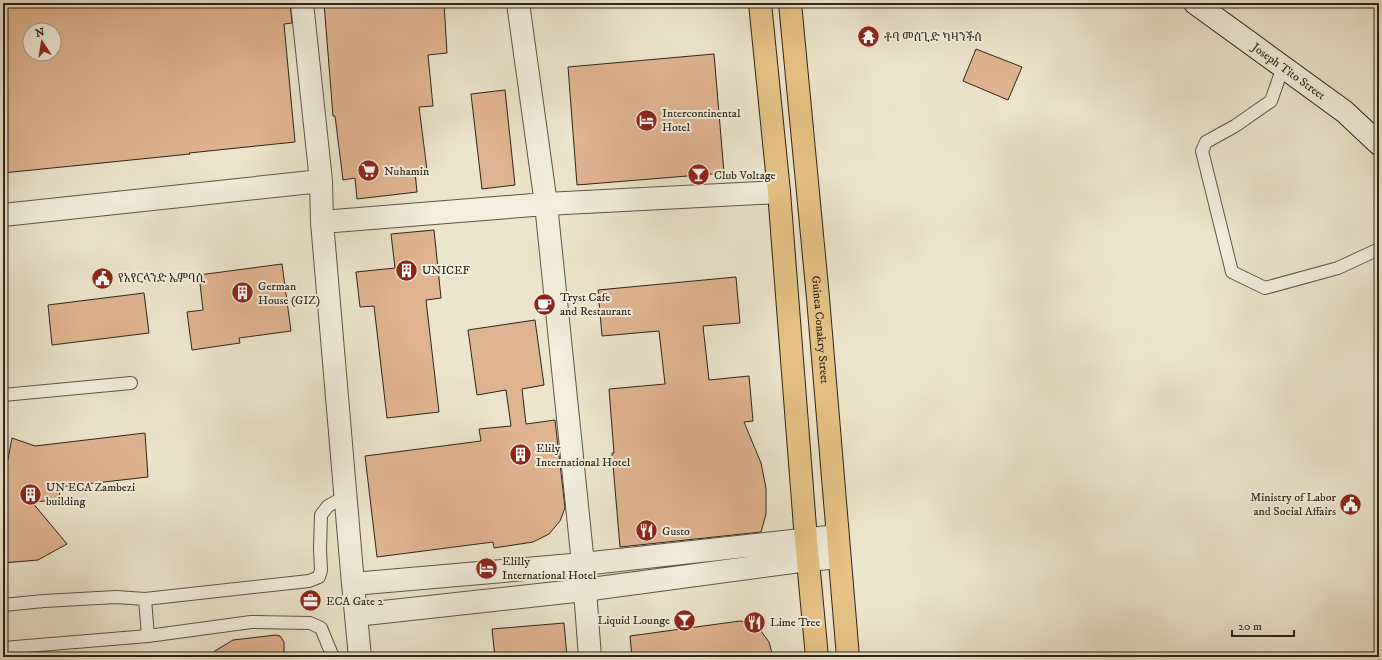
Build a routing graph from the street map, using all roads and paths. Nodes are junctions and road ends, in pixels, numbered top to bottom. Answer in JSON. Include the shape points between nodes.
{"nodes":[{"id":1,"x":302,"y":3,"type":"edge"},
{"id":2,"x":518,"y":3,"type":"edge"},
{"id":3,"x":760,"y":3,"type":"edge"},
{"id":4,"x":790,"y":3,"type":"edge"},
{"id":5,"x":1195,"y":3,"type":"edge"},
{"id":6,"x":1283,"y":67,"type":"junction"},
{"id":7,"x":1379,"y":144,"type":"edge"},
{"id":8,"x":321,"y":181,"type":"junction"},
{"id":9,"x":779,"y":192,"type":"junction"},
{"id":10,"x":546,"y":204,"type":"junction"},
{"id":11,"x":3,"y":215,"type":"edge"},
{"id":12,"x":322,"y":222,"type":"junction"},
{"id":13,"x":1379,"y":248,"type":"edge"},
{"id":14,"x":818,"y":298,"type":"junction"},
{"id":15,"x":788,"y":302,"type":"junction"},
{"id":16,"x":131,"y":383,"type":"dead end"},
{"id":17,"x":3,"y":395,"type":"edge"},
{"id":18,"x":346,"y":496,"type":"junction"},
{"id":19,"x":837,"y":536,"type":"junction"},
{"id":20,"x":807,"y":550,"type":"junction"},
{"id":21,"x":839,"y":558,"type":"junction"},
{"id":22,"x":584,"y":564,"type":"junction"},
{"id":23,"x":353,"y":584,"type":"junction"},
{"id":24,"x":584,"y":590,"type":"junction"},
{"id":25,"x":145,"y":599,"type":"junction"},
{"id":26,"x":3,"y":605,"type":"edge"},
{"id":27,"x":356,"y":615,"type":"junction"},
{"id":28,"x":148,"y":636,"type":"junction"},
{"id":29,"x":3,"y":648,"type":"edge"},
{"id":30,"x":333,"y":657,"type":"edge"},
{"id":31,"x":360,"y":657,"type":"edge"},
{"id":32,"x":590,"y":657,"type":"edge"},
{"id":33,"x":817,"y":657,"type":"edge"},
{"id":34,"x":848,"y":657,"type":"edge"}],
"edges":[{"from":1,"to":8,"type":"street"},
{"from":2,"to":10,"type":"street"},
{"from":3,"to":9,"type":"main road"},
{"from":4,"to":14,"type":"main road","name":"Guinea Conakry Street"},
{"from":5,"to":6,"type":"street","name":"Joseph Tito Street"},
{"from":6,"to":7,"type":"street","name":"Joseph Tito Street","via":[[1345,112]]},
{"from":6,"to":13,"type":"lane","via":[[1271,101],[1206,142],[1202,151],[1232,272],[1265,288],[1338,268]]},
{"from":8,"to":11,"type":"street"},
{"from":8,"to":12,"type":"street"},
{"from":9,"to":10,"type":"street"},
{"from":9,"to":15,"type":"main road"},
{"from":10,"to":12,"type":"street"},
{"from":10,"to":22,"type":"street"},
{"from":12,"to":18,"type":"street"},
{"from":14,"to":15,"type":"main road"},
{"from":14,"to":19,"type":"main road","name":"Guinea Conakry Street"},
{"from":15,"to":20,"type":"main road"},
{"from":16,"to":17,"type":"lane"},
{"from":18,"to":23,"type":"street"},
{"from":18,"to":25,"type":"lane","via":[[328,506],[321,515],[319,577],[309,581]]},
{"from":19,"to":20,"type":"street"},
{"from":19,"to":21,"type":"main road","name":"Guinea Conakry Street"},
{"from":20,"to":21,"type":"street"},
{"from":20,"to":22,"type":"street"},
{"from":20,"to":24,"type":"street"},
{"from":20,"to":33,"type":"main road"},
{"from":21,"to":34,"type":"main road","name":"Guinea Conakry Street"},
{"from":22,"to":23,"type":"street"},
{"from":22,"to":24,"type":"street"},
{"from":23,"to":27,"type":"street"},
{"from":24,"to":27,"type":"street"},
{"from":24,"to":32,"type":"street"},
{"from":25,"to":26,"type":"lane","via":[[116,597]]},
{"from":25,"to":28,"type":"lane"},
{"from":27,"to":31,"type":"street"},
{"from":28,"to":29,"type":"lane"},
{"from":28,"to":30,"type":"lane","via":[[251,622],[310,623],[321,628]]}]}
